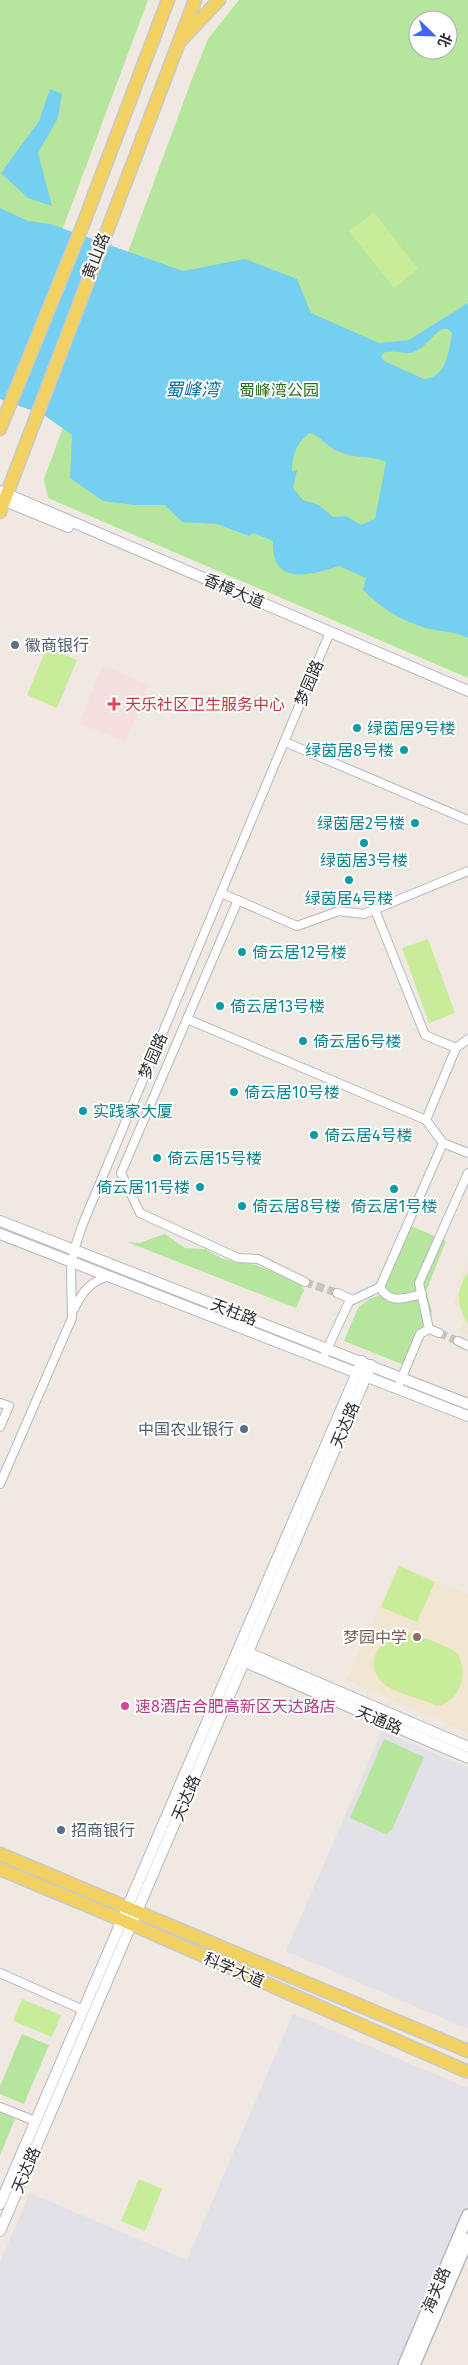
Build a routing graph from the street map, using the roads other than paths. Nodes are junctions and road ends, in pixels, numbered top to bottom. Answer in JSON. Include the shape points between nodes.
{"nodes":[{"id":1,"x":167,"y":0,"type":"edge"},
{"id":2,"x":219,"y":0,"type":"edge"},
{"id":3,"x":192,"y":3,"type":"edge"},
{"id":4,"x":176,"y":46,"type":"junction"},
{"id":5,"x":0,"y":429,"type":"edge"},
{"id":6,"x":2,"y":499,"type":"edge"},
{"id":7,"x":330,"y":635,"type":"junction"},
{"id":8,"x":468,"y":691,"type":"edge"},
{"id":9,"x":468,"y":697,"type":"edge"},
{"id":10,"x":285,"y":742,"type":"junction"},
{"id":11,"x":468,"y":820,"type":"edge"},
{"id":12,"x":468,"y":871,"type":"edge"},
{"id":13,"x":222,"y":893,"type":"junction"},
{"id":14,"x":238,"y":900,"type":"junction"},
{"id":15,"x":375,"y":910,"type":"junction"},
{"id":16,"x":187,"y":1019,"type":"junction"},
{"id":17,"x":468,"y":1039,"type":"edge"},
{"id":18,"x":456,"y":1048,"type":"junction"},
{"id":19,"x":426,"y":1120,"type":"junction"},
{"id":20,"x":443,"y":1143,"type":"junction"},
{"id":21,"x":468,"y":1153,"type":"edge"},
{"id":22,"x":468,"y":1173,"type":"edge"},
{"id":23,"x":0,"y":1221,"type":"edge"},
{"id":24,"x":0,"y":1234,"type":"edge"},
{"id":25,"x":74,"y":1250,"type":"junction"},
{"id":26,"x":72,"y":1262,"type":"junction"},
{"id":27,"x":107,"y":1277,"type":"junction"},
{"id":28,"x":305,"y":1282,"type":"tunnel mouth"},
{"id":29,"x":380,"y":1287,"type":"junction"},
{"id":30,"x":337,"y":1293,"type":"tunnel mouth"},
{"id":31,"x":422,"y":1294,"type":"junction"},
{"id":32,"x":350,"y":1300,"type":"junction"},
{"id":33,"x":74,"y":1311,"type":"junction"},
{"id":34,"x":429,"y":1329,"type":"junction"},
{"id":35,"x":439,"y":1333,"type":"tunnel mouth"},
{"id":36,"x":458,"y":1341,"type":"tunnel mouth"},
{"id":37,"x":468,"y":1346,"type":"edge"},
{"id":38,"x":328,"y":1348,"type":"junction"},
{"id":39,"x":322,"y":1360,"type":"junction"},
{"id":40,"x":366,"y":1363,"type":"junction"},
{"id":41,"x":361,"y":1375,"type":"junction"},
{"id":42,"x":402,"y":1378,"type":"junction"},
{"id":43,"x":398,"y":1388,"type":"junction"},
{"id":44,"x":0,"y":1402,"type":"edge"},
{"id":45,"x":468,"y":1404,"type":"edge"},
{"id":46,"x":468,"y":1416,"type":"edge"},
{"id":47,"x":0,"y":1427,"type":"edge"},
{"id":48,"x":0,"y":1484,"type":"edge"},
{"id":49,"x":242,"y":1655,"type":"junction"},
{"id":50,"x":468,"y":1747,"type":"edge"},
{"id":51,"x":468,"y":1758,"type":"edge"},
{"id":52,"x":0,"y":1854,"type":"edge"},
{"id":53,"x":0,"y":1869,"type":"edge"},
{"id":54,"x":129,"y":1917,"type":"junction"},
{"id":55,"x":0,"y":1974,"type":"edge"},
{"id":56,"x":83,"y":2010,"type":"junction"},
{"id":57,"x":468,"y":2051,"type":"edge"},
{"id":58,"x":468,"y":2072,"type":"edge"},
{"id":59,"x":0,"y":2107,"type":"edge"},
{"id":60,"x":35,"y":2121,"type":"junction"},
{"id":61,"x":0,"y":2204,"type":"edge"},
{"id":62,"x":468,"y":2215,"type":"edge"},
{"id":63,"x":0,"y":2231,"type":"edge"},
{"id":64,"x":468,"y":2239,"type":"edge"},
{"id":65,"x":404,"y":2365,"type":"edge"},
{"id":66,"x":414,"y":2365,"type":"edge"}],
"edges":[{"from":1,"to":5,"type":"main road","via":[[82,227]]},
{"from":2,"to":4,"type":"main road"},
{"from":3,"to":4,"type":"main road","name":"黄山路"},
{"from":4,"to":6,"type":"main road","name":"黄山路"},
{"from":6,"to":7,"type":"street","name":"香樟大道"},
{"from":7,"to":8,"type":"street","name":"香樟大道"},
{"from":7,"to":9,"type":"street","name":"香樟大道"},
{"from":7,"to":10,"type":"street","name":"梦园路"},
{"from":10,"to":11,"type":"street"},
{"from":10,"to":13,"type":"street","name":"梦园路"},
{"from":12,"to":15,"type":"street"},
{"from":13,"to":14,"type":"street"},
{"from":13,"to":25,"type":"street","name":"梦园路"},
{"from":14,"to":15,"type":"street","via":[[297,926],[339,911],[364,914]]},
{"from":14,"to":16,"type":"street"},
{"from":15,"to":18,"type":"street","via":[[425,1035]]},
{"from":16,"to":19,"type":"street"},
{"from":16,"to":28,"type":"street","via":[[121,1173],[140,1213],[238,1258],[258,1259]]},
{"from":17,"to":18,"type":"street"},
{"from":18,"to":19,"type":"street"},
{"from":19,"to":20,"type":"street"},
{"from":20,"to":21,"type":"street"},
{"from":20,"to":29,"type":"street"},
{"from":22,"to":31,"type":"street","via":[[419,1283]]},
{"from":23,"to":25,"type":"street","name":"天柱路"},
{"from":24,"to":26,"type":"street","name":"天柱路"},
{"from":25,"to":26,"type":"street","name":"梦园路"},
{"from":25,"to":38,"type":"street","name":"天柱路"},
{"from":26,"to":27,"type":"street","name":"天柱路"},
{"from":26,"to":33,"type":"street","name":"梦园路"},
{"from":27,"to":33,"type":"street","via":[[90,1284]]},
{"from":27,"to":39,"type":"street","name":"天柱路"},
{"from":29,"to":31,"type":"street","via":[[385,1296],[392,1299]]},
{"from":29,"to":32,"type":"street"},
{"from":30,"to":32,"type":"street"},
{"from":31,"to":34,"type":"street"},
{"from":32,"to":38,"type":"street"},
{"from":33,"to":48,"type":"street","name":"梦园路"},
{"from":34,"to":35,"type":"street"},
{"from":34,"to":42,"type":"street","via":[[420,1334]]},
{"from":36,"to":37,"type":"street"},
{"from":38,"to":39,"type":"street"},
{"from":38,"to":40,"type":"street","name":"天柱路"},
{"from":39,"to":41,"type":"street","name":"天柱路"},
{"from":40,"to":41,"type":"street","name":"天达路"},
{"from":40,"to":42,"type":"street","name":"天柱路"},
{"from":41,"to":43,"type":"street","name":"天柱路"},
{"from":41,"to":49,"type":"street","name":"天达路"},
{"from":42,"to":43,"type":"street"},
{"from":42,"to":45,"type":"street","name":"天柱路"},
{"from":43,"to":46,"type":"street","name":"天柱路"},
{"from":44,"to":47,"type":"street","via":[[9,1406]]},
{"from":49,"to":50,"type":"street","name":"天通路"},
{"from":49,"to":51,"type":"street","name":"天通路"},
{"from":49,"to":54,"type":"street","name":"天达路"},
{"from":52,"to":54,"type":"main road","name":"科学大道"},
{"from":53,"to":54,"type":"main road","name":"科学大道"},
{"from":54,"to":56,"type":"street","name":"天达路"},
{"from":54,"to":57,"type":"main road","name":"科学大道","via":[[277,1969]]},
{"from":54,"to":58,"type":"main road","name":"科学大道"},
{"from":54,"to":63,"type":"street","name":"天达路"},
{"from":55,"to":56,"type":"street"},
{"from":56,"to":60,"type":"street","name":"天达路"},
{"from":59,"to":60,"type":"street"},
{"from":60,"to":61,"type":"street","name":"天达路"},
{"from":62,"to":65,"type":"main road","name":"海关路"},
{"from":64,"to":66,"type":"main road","name":"海关路"}]}
